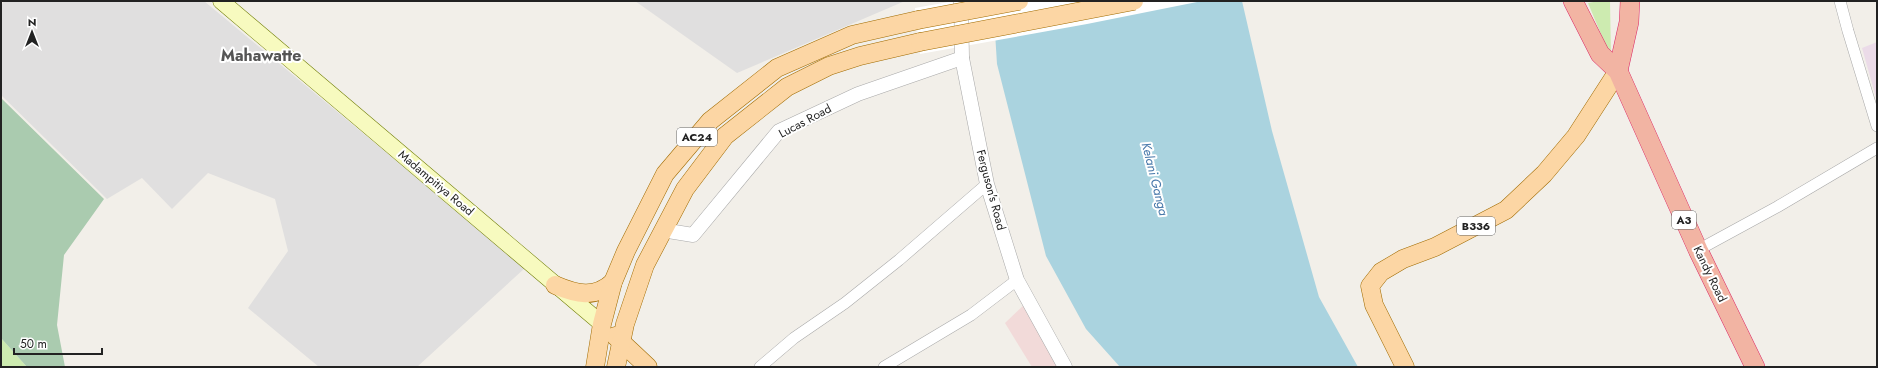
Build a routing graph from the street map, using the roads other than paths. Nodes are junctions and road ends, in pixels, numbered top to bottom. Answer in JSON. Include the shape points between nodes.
{"nodes":[{"id":1,"x":221,"y":1,"type":"edge"},
{"id":2,"x":961,"y":1,"type":"edge"},
{"id":3,"x":1019,"y":1,"type":"edge"},
{"id":4,"x":1134,"y":1,"type":"edge"},
{"id":5,"x":1573,"y":1,"type":"edge"},
{"id":6,"x":1630,"y":1,"type":"edge"},
{"id":7,"x":1840,"y":1,"type":"edge"},
{"id":8,"x":962,"y":58,"type":"junction"},
{"id":9,"x":1618,"y":71,"type":"junction"},
{"id":10,"x":1877,"y":126,"type":"edge"},
{"id":11,"x":1877,"y":148,"type":"edge"},
{"id":12,"x":987,"y":184,"type":"junction"},
{"id":13,"x":662,"y":230,"type":"junction"},
{"id":14,"x":1698,"y":250,"type":"junction"},
{"id":15,"x":1017,"y":280,"type":"junction"},
{"id":16,"x":613,"y":282,"type":"junction"},
{"id":17,"x":555,"y":285,"type":"junction"},
{"id":18,"x":602,"y":324,"type":"junction"},
{"id":19,"x":621,"y":342,"type":"junction"},
{"id":20,"x":1061,"y":365,"type":"edge"},
{"id":21,"x":647,"y":366,"type":"edge"},
{"id":22,"x":595,"y":367,"type":"edge"},
{"id":23,"x":616,"y":367,"type":"edge"},
{"id":24,"x":623,"y":367,"type":"edge"},
{"id":25,"x":760,"y":367,"type":"edge"},
{"id":26,"x":884,"y":367,"type":"edge"},
{"id":27,"x":1405,"y":367,"type":"edge"},
{"id":28,"x":1755,"y":367,"type":"edge"}],
"edges":[{"from":1,"to":17,"type":"main road","name":"Madampitiya Road"},
{"from":2,"to":8,"type":"street","name":"Ferguson's Road"},
{"from":3,"to":16,"type":"main road","number":"AC24","bridge":true,"via":[[852,35],[777,68],[710,121],[665,174]]},
{"from":4,"to":13,"type":"main road","number":"AC24","bridge":true,"via":[[920,42],[829,66],[787,87],[725,136],[685,189]]},
{"from":5,"to":9,"type":"highway","name":"Kandy Road","number":"A3","via":[[1600,54]]},
{"from":6,"to":9,"type":"highway","via":[[1629,22]]},
{"from":7,"to":10,"type":"street"},
{"from":8,"to":12,"type":"street","name":"Ferguson's Road"},
{"from":8,"to":13,"type":"street","name":"Lucas Road","via":[[858,94],[779,131],[693,235]]},
{"from":9,"to":14,"type":"highway","name":"Kandy Road","number":"A3"},
{"from":9,"to":27,"type":"main road","number":"B336","via":[[1576,136],[1544,174],[1506,210],[1434,247],[1403,259],[1381,272],[1370,286],[1374,305]]},
{"from":11,"to":14,"type":"street"},
{"from":12,"to":15,"type":"street","name":"Ferguson's Road"},
{"from":12,"to":25,"type":"street","via":[[899,260],[794,338]]},
{"from":13,"to":19,"type":"main road","number":"AC24","via":[[637,285]]},
{"from":14,"to":28,"type":"highway","name":"Kandy Road","number":"A3"},
{"from":15,"to":20,"type":"street","name":"Ferguson's Road"},
{"from":15,"to":26,"type":"street","via":[[971,315]]},
{"from":16,"to":17,"type":"main road","via":[[606,289],[590,294],[575,293]]},
{"from":16,"to":18,"type":"main road","number":"AC24"},
{"from":17,"to":18,"type":"main road","name":"Madampitiya Road"},
{"from":18,"to":19,"type":"main road","name":"Madampitiya Road"},
{"from":18,"to":22,"type":"main road","number":"AC24"},
{"from":19,"to":21,"type":"main road","name":"Madampitiya Road"},
{"from":19,"to":23,"type":"main road","number":"AC24"},
{"from":21,"to":24,"type":"main road","via":[[636,362]]}]}
